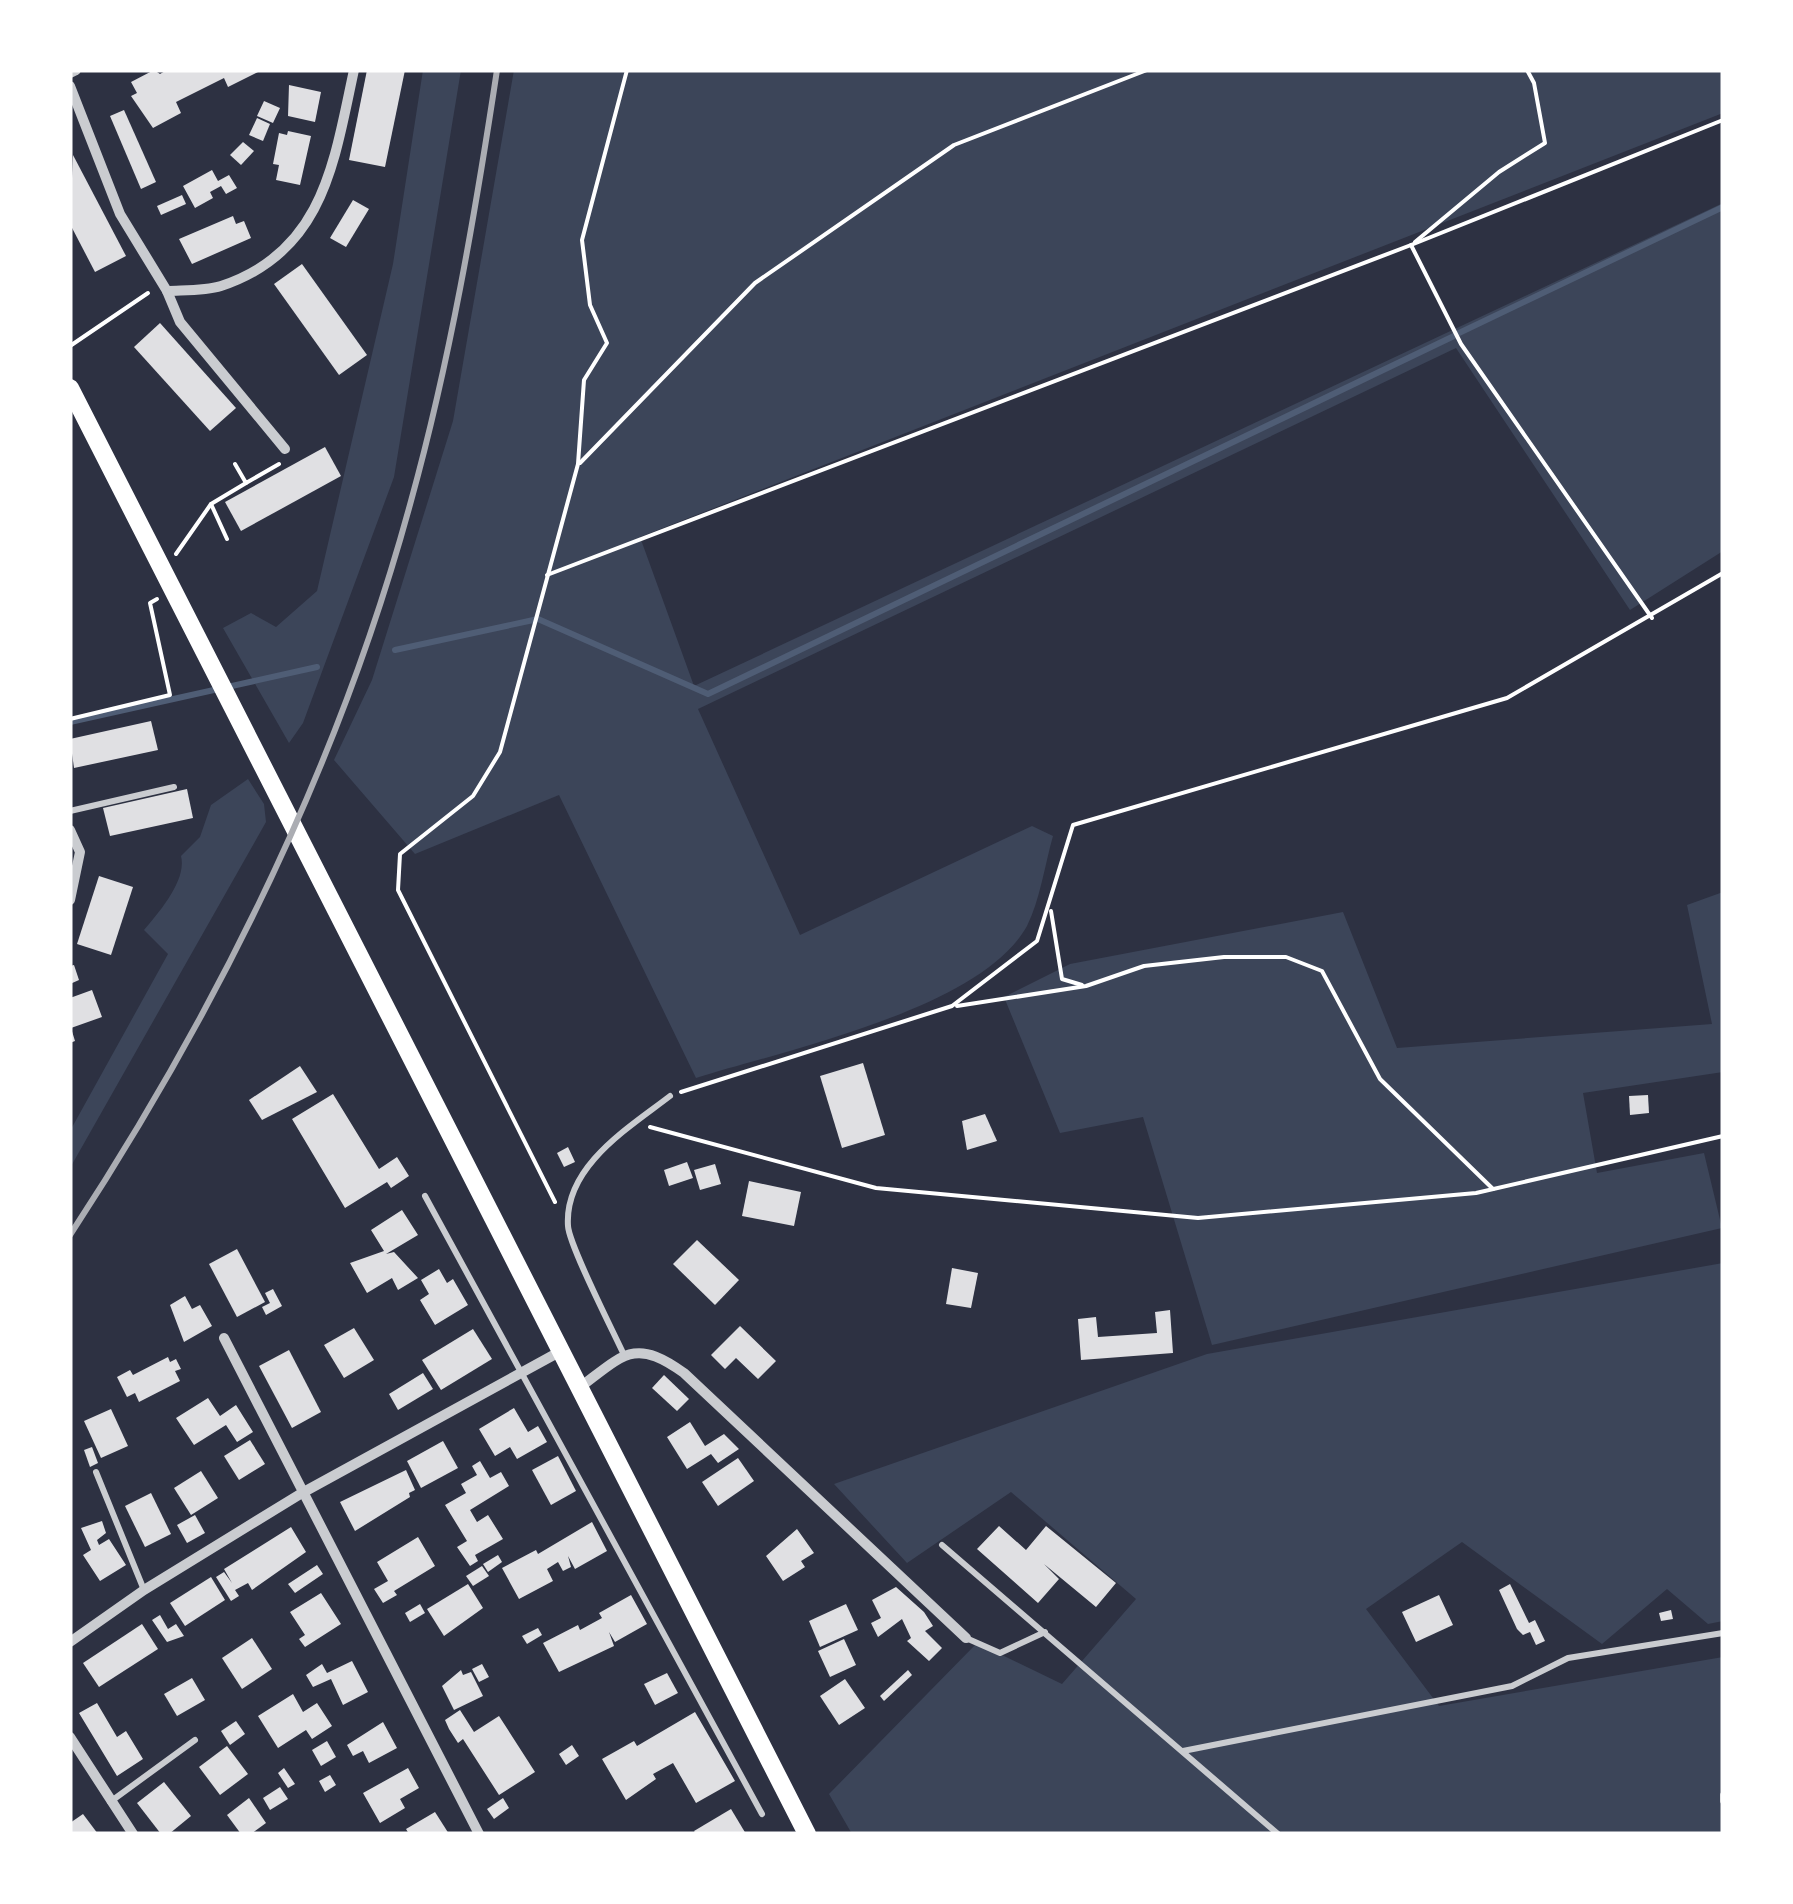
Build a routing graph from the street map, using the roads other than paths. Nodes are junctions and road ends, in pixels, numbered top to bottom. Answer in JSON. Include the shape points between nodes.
{"nodes":[{"id":1,"x":354,"y":70,"type":"edge"},
{"id":2,"x":70,"y":86,"type":"edge"},
{"id":3,"x":165,"y":287,"type":"junction"},
{"id":4,"x":70,"y":388,"type":"edge"},
{"id":5,"x":285,"y":449,"type":"road end"},
{"id":6,"x":174,"y":787,"type":"dead end"},
{"id":7,"x":70,"y":811,"type":"edge"},
{"id":8,"x":70,"y":830,"type":"edge"},
{"id":9,"x":70,"y":900,"type":"edge"},
{"id":10,"x":670,"y":1096,"type":"road end"},
{"id":11,"x":425,"y":1196,"type":"dead end"},
{"id":12,"x":224,"y":1338,"type":"dead end"},
{"id":13,"x":561,"y":1351,"type":"junction"},
{"id":14,"x":624,"y":1354,"type":"junction"},
{"id":15,"x":524,"y":1375,"type":"junction"},
{"id":16,"x":579,"y":1388,"type":"junction"},
{"id":17,"x":96,"y":1472,"type":"dead end"},
{"id":18,"x":302,"y":1494,"type":"junction"},
{"id":19,"x":942,"y":1546,"type":"dead end"},
{"id":20,"x":144,"y":1590,"type":"junction"},
{"id":21,"x":1045,"y":1632,"type":"junction"},
{"id":22,"x":1723,"y":1633,"type":"edge"},
{"id":23,"x":966,"y":1638,"type":"joint"},
{"id":24,"x":70,"y":1642,"type":"edge"},
{"id":25,"x":70,"y":1738,"type":"edge"},
{"id":26,"x":195,"y":1740,"type":"dead end"},
{"id":27,"x":1182,"y":1751,"type":"junction"},
{"id":28,"x":109,"y":1802,"type":"junction"},
{"id":29,"x":762,"y":1814,"type":"dead end"},
{"id":30,"x":133,"y":1834,"type":"edge"},
{"id":31,"x":480,"y":1834,"type":"edge"},
{"id":32,"x":807,"y":1834,"type":"edge"},
{"id":33,"x":1278,"y":1834,"type":"edge"}],
"edges":[{"from":1,"to":3,"type":"street","via":[[330,179],[308,224],[273,258],[220,287]]},
{"from":2,"to":3,"type":"street","via":[[120,214]]},
{"from":3,"to":5,"type":"street","via":[[180,322]]},
{"from":4,"to":13,"type":"main road"},
{"from":6,"to":7,"type":"lane"},
{"from":8,"to":9,"type":"street","via":[[80,852]]},
{"from":10,"to":14,"type":"lane","via":[[604,1147],[581,1179],[568,1228]]},
{"from":11,"to":15,"type":"lane"},
{"from":12,"to":18,"type":"street"},
{"from":13,"to":15,"type":"street"},
{"from":13,"to":16,"type":"main road"},
{"from":14,"to":16,"type":"street"},
{"from":14,"to":23,"type":"street","via":[[656,1353],[684,1373]]},
{"from":15,"to":18,"type":"street"},
{"from":15,"to":29,"type":"lane"},
{"from":16,"to":32,"type":"main road"},
{"from":17,"to":20,"type":"lane"},
{"from":18,"to":20,"type":"street"},
{"from":18,"to":31,"type":"street"},
{"from":19,"to":21,"type":"lane"},
{"from":20,"to":24,"type":"street"},
{"from":21,"to":23,"type":"lane","via":[[1000,1653]]},
{"from":21,"to":27,"type":"lane"},
{"from":22,"to":27,"type":"lane","via":[[1568,1658],[1512,1686]]},
{"from":25,"to":28,"type":"street"},
{"from":26,"to":28,"type":"lane"},
{"from":27,"to":33,"type":"lane"},
{"from":28,"to":30,"type":"street"}]}
